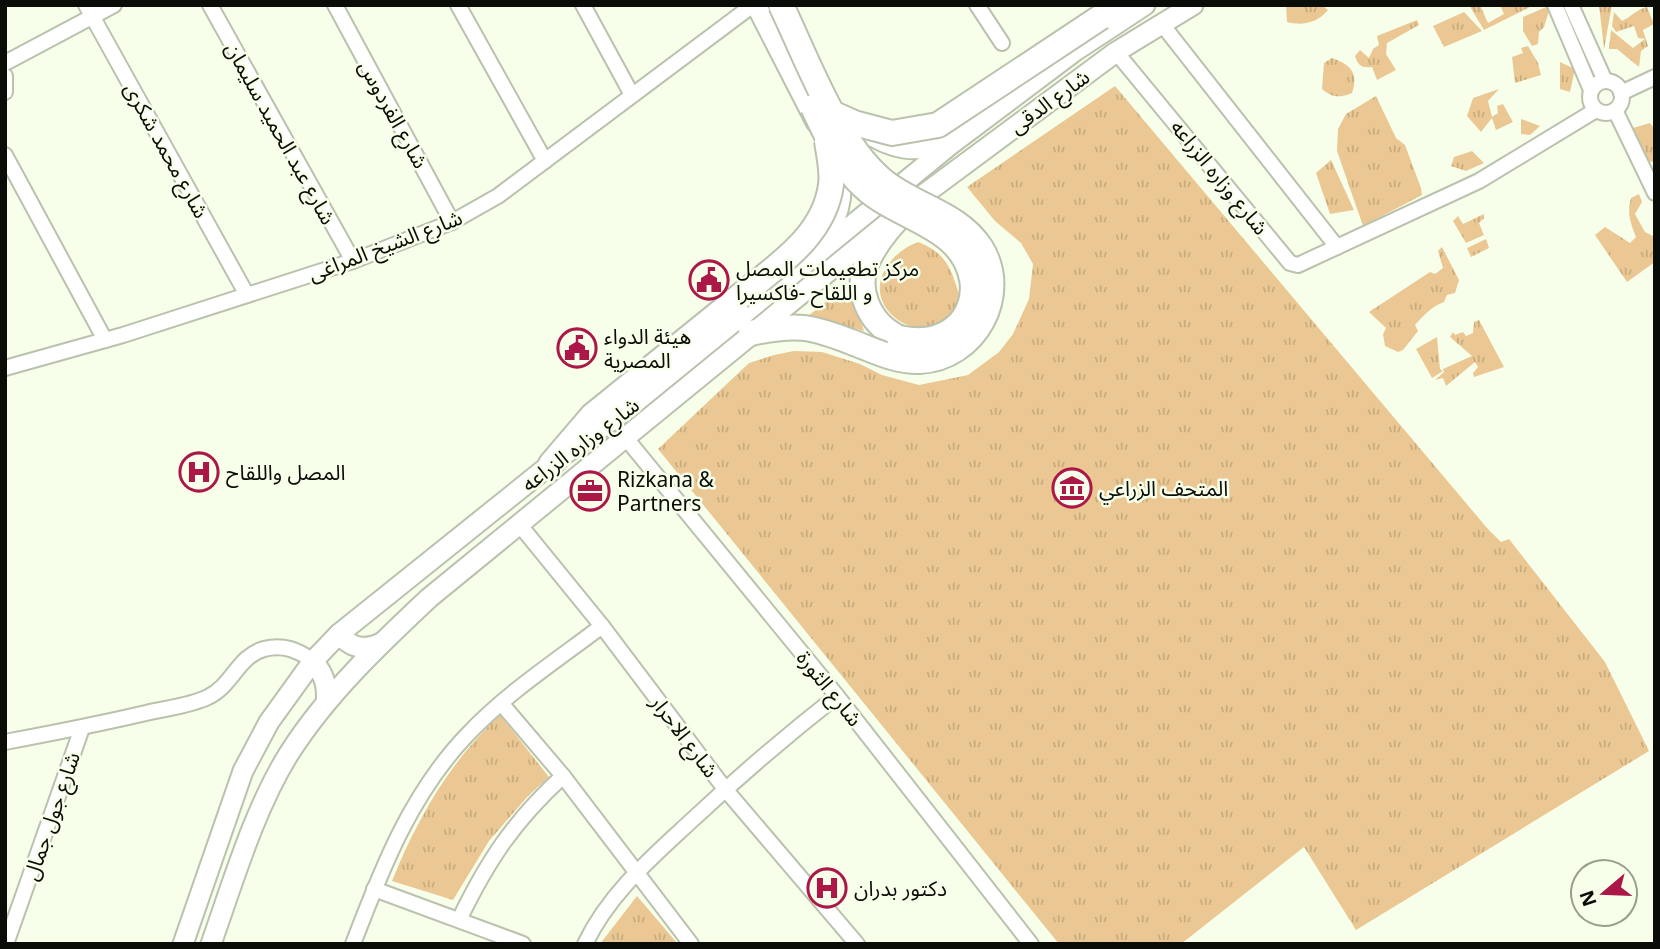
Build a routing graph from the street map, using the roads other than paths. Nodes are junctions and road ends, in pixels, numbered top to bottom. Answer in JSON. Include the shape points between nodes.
{"nodes":[{"id":1,"x":114,"y":5,"type":"edge"},
{"id":2,"x":210,"y":5,"type":"edge"},
{"id":3,"x":334,"y":5,"type":"edge"},
{"id":4,"x":458,"y":5,"type":"edge"},
{"id":5,"x":583,"y":5,"type":"edge"},
{"id":6,"x":755,"y":5,"type":"edge"},
{"id":7,"x":764,"y":5,"type":"edge"},
{"id":8,"x":781,"y":5,"type":"edge"},
{"id":9,"x":792,"y":5,"type":"edge"},
{"id":10,"x":977,"y":5,"type":"edge"},
{"id":11,"x":1145,"y":5,"type":"edge"},
{"id":12,"x":1193,"y":5,"type":"edge"},
{"id":13,"x":1555,"y":5,"type":"edge"},
{"id":14,"x":1571,"y":5,"type":"edge"},
{"id":15,"x":89,"y":11,"type":"edge"},
{"id":16,"x":1111,"y":11,"type":"edge"},
{"id":17,"x":1161,"y":23,"type":"junction"},
{"id":18,"x":1002,"y":43,"type":"dead end"},
{"id":19,"x":1116,"y":52,"type":"junction"},
{"id":20,"x":5,"y":63,"type":"edge"},
{"id":21,"x":5,"y":76,"type":"edge"},
{"id":22,"x":1655,"y":77,"type":"edge"},
{"id":23,"x":1605,"y":81,"type":"junction"},
{"id":24,"x":1591,"y":90,"type":"junction"},
{"id":25,"x":5,"y":92,"type":"edge"},
{"id":26,"x":1621,"y":93,"type":"junction"},
{"id":27,"x":632,"y":95,"type":"junction"},
{"id":28,"x":807,"y":105,"type":"junction"},
{"id":29,"x":1596,"y":110,"type":"junction"},
{"id":30,"x":1615,"y":110,"type":"junction"},
{"id":31,"x":832,"y":115,"type":"junction"},
{"id":32,"x":950,"y":145,"type":"junction"},
{"id":33,"x":5,"y":155,"type":"edge"},
{"id":34,"x":545,"y":161,"type":"junction"},
{"id":35,"x":1655,"y":193,"type":"edge"},
{"id":36,"x":911,"y":204,"type":"junction"},
{"id":37,"x":453,"y":222,"type":"junction"},
{"id":38,"x":1337,"y":247,"type":"junction"},
{"id":39,"x":352,"y":261,"type":"junction"},
{"id":40,"x":806,"y":264,"type":"junction"},
{"id":41,"x":247,"y":295,"type":"junction"},
{"id":42,"x":751,"y":333,"type":"junction"},
{"id":43,"x":105,"y":340,"type":"junction"},
{"id":44,"x":5,"y":368,"type":"edge"},
{"id":45,"x":625,"y":437,"type":"junction"},
{"id":46,"x":551,"y":464,"type":"junction"},
{"id":47,"x":519,"y":524,"type":"junction"},
{"id":48,"x":602,"y":626,"type":"junction"},
{"id":49,"x":339,"y":634,"type":"junction"},
{"id":50,"x":381,"y":643,"type":"junction"},
{"id":51,"x":313,"y":661,"type":"junction"},
{"id":52,"x":837,"y":695,"type":"junction"},
{"id":53,"x":326,"y":703,"type":"junction"},
{"id":54,"x":500,"y":703,"type":"junction"},
{"id":55,"x":82,"y":727,"type":"junction"},
{"id":56,"x":5,"y":742,"type":"edge"},
{"id":57,"x":563,"y":776,"type":"junction"},
{"id":58,"x":725,"y":789,"type":"junction"},
{"id":59,"x":636,"y":871,"type":"junction"},
{"id":60,"x":374,"y":890,"type":"junction"},
{"id":61,"x":459,"y":920,"type":"junction"},
{"id":62,"x":6,"y":944,"type":"edge"},
{"id":63,"x":183,"y":944,"type":"edge"},
{"id":64,"x":211,"y":944,"type":"edge"},
{"id":65,"x":353,"y":944,"type":"edge"},
{"id":66,"x":523,"y":944,"type":"edge"},
{"id":67,"x":585,"y":944,"type":"edge"},
{"id":68,"x":691,"y":944,"type":"edge"},
{"id":69,"x":856,"y":944,"type":"edge"},
{"id":70,"x":1031,"y":944,"type":"edge"}],
"edges":[{"from":1,"to":15,"type":"street"},
{"from":2,"to":39,"type":"street","name":"شارع عبد الحميد سليمان"},
{"from":3,"to":37,"type":"street","name":"شارع الفردوس"},
{"from":4,"to":34,"type":"street"},
{"from":5,"to":27,"type":"street"},
{"from":6,"to":27,"type":"street","name":"شارع الشيخ المراغى"},
{"from":6,"to":28,"type":"main road"},
{"from":7,"to":31,"type":"highway","bridge":true},
{"from":8,"to":31,"type":"highway","bridge":true},
{"from":9,"to":31,"type":"main road"},
{"from":10,"to":18,"type":"street"},
{"from":11,"to":32,"type":"main road","name":"شارع الدقى"},
{"from":12,"to":17,"type":"main road","name":"شارع الدقى"},
{"from":13,"to":24,"type":"street"},
{"from":14,"to":23,"type":"street"},
{"from":15,"to":20,"type":"street"},
{"from":15,"to":41,"type":"street","name":"شارع محمد شكرى"},
{"from":16,"to":31,"type":"highway","bridge":true,"via":[[938,125],[892,132]]},
{"from":17,"to":19,"type":"main road","name":"شارع الدقى"},
{"from":17,"to":38,"type":"street"},
{"from":19,"to":36,"type":"main road","name":"شارع الدقى"},
{"from":19,"to":38,"type":"street","name":"شارع وزاره الزراعه","via":[[1290,263],[1307,262]]},
{"from":21,"to":25,"type":"street"},
{"from":22,"to":26,"type":"street"},
{"from":23,"to":24,"type":"street"},
{"from":23,"to":26,"type":"street"},
{"from":24,"to":29,"type":"street"},
{"from":26,"to":30,"type":"street"},
{"from":27,"to":34,"type":"street","name":"شارع الشيخ المراغى"},
{"from":28,"to":31,"type":"main road","via":[[823,106]]},
{"from":28,"to":40,"type":"main road","via":[[838,164],[842,185],[833,227]]},
{"from":29,"to":30,"type":"street"},
{"from":29,"to":38,"type":"street","name":"شارع وزاره الزراعه","via":[[1479,181]]},
{"from":30,"to":35,"type":"street"},
{"from":31,"to":32,"type":"main road","via":[[893,148],[923,150]]},
{"from":31,"to":36,"type":"highway","bridge":true,"via":[[848,169],[865,188],[887,204],[944,235],[970,269],[972,303],[951,332],[935,339],[899,338],[874,320],[866,306],[862,281],[868,258]]},
{"from":31,"to":42,"type":"highway","bridge":true,"via":[[854,150],[883,181],[946,216],[980,247],[993,285],[982,323],[957,350],[920,360],[894,358],[800,326]]},
{"from":31,"to":46,"type":"highway","bridge":true,"via":[[831,186],[812,232],[592,416]]},
{"from":32,"to":40,"type":"main road","name":"شارع وزاره الزراعه"},
{"from":33,"to":43,"type":"street"},
{"from":34,"to":37,"type":"street","name":"شارع الشيخ المراغى"},
{"from":36,"to":42,"type":"main road","name":"شارع وزاره الزراعه"},
{"from":37,"to":39,"type":"street","name":"شارع الشيخ المراغى"},
{"from":39,"to":41,"type":"street","name":"شارع الشيخ المراغى"},
{"from":40,"to":46,"type":"main road","name":"شارع وزاره الزراعه","via":[[626,410]]},
{"from":41,"to":43,"type":"street","name":"شارع الشيخ المراغى"},
{"from":42,"to":45,"type":"main road","name":"شارع وزاره الزراعه"},
{"from":43,"to":44,"type":"street","name":"شارع الشيخ المراغى"},
{"from":45,"to":47,"type":"main road","name":"شارع وزاره الزراعه"},
{"from":45,"to":52,"type":"street","name":"شارع الثورة"},
{"from":46,"to":49,"type":"main road","name":"شارع وزاره الزراعه"},
{"from":47,"to":48,"type":"street","name":"شارع الاحرار"},
{"from":47,"to":50,"type":"main road","name":"شارع وزاره الزراعه"},
{"from":48,"to":54,"type":"street"},
{"from":48,"to":58,"type":"street","name":"شارع الاحرار"},
{"from":49,"to":50,"type":"main road","via":[[362,648]]},
{"from":49,"to":51,"type":"main road","name":"شارع وزاره الزراعه"},
{"from":50,"to":53,"type":"main road","name":"شارع وزاره الزراعه"},
{"from":51,"to":53,"type":"main road","via":[[327,685]]},
{"from":51,"to":55,"type":"street","via":[[290,648],[265,649],[246,659],[230,680],[209,696]]},
{"from":51,"to":63,"type":"main road","name":"شارع وزاره الزراعه","via":[[269,722],[243,771]]},
{"from":52,"to":58,"type":"street"},
{"from":52,"to":70,"type":"street","name":"شارع الثورة"},
{"from":53,"to":64,"type":"main road","name":"شارع وزاره الزراعه","via":[[272,785]]},
{"from":54,"to":57,"type":"street"},
{"from":54,"to":60,"type":"street","via":[[467,735],[416,802]]},
{"from":55,"to":56,"type":"street"},
{"from":55,"to":62,"type":"street","name":"شارع جول جمال"},
{"from":57,"to":59,"type":"street"},
{"from":57,"to":61,"type":"street","via":[[514,826]]},
{"from":58,"to":59,"type":"street"},
{"from":58,"to":69,"type":"street","name":"شارع الاحرار"},
{"from":59,"to":67,"type":"street","via":[[603,912]]},
{"from":59,"to":68,"type":"street"},
{"from":60,"to":61,"type":"street"},
{"from":60,"to":65,"type":"street"},
{"from":61,"to":66,"type":"street"}]}
